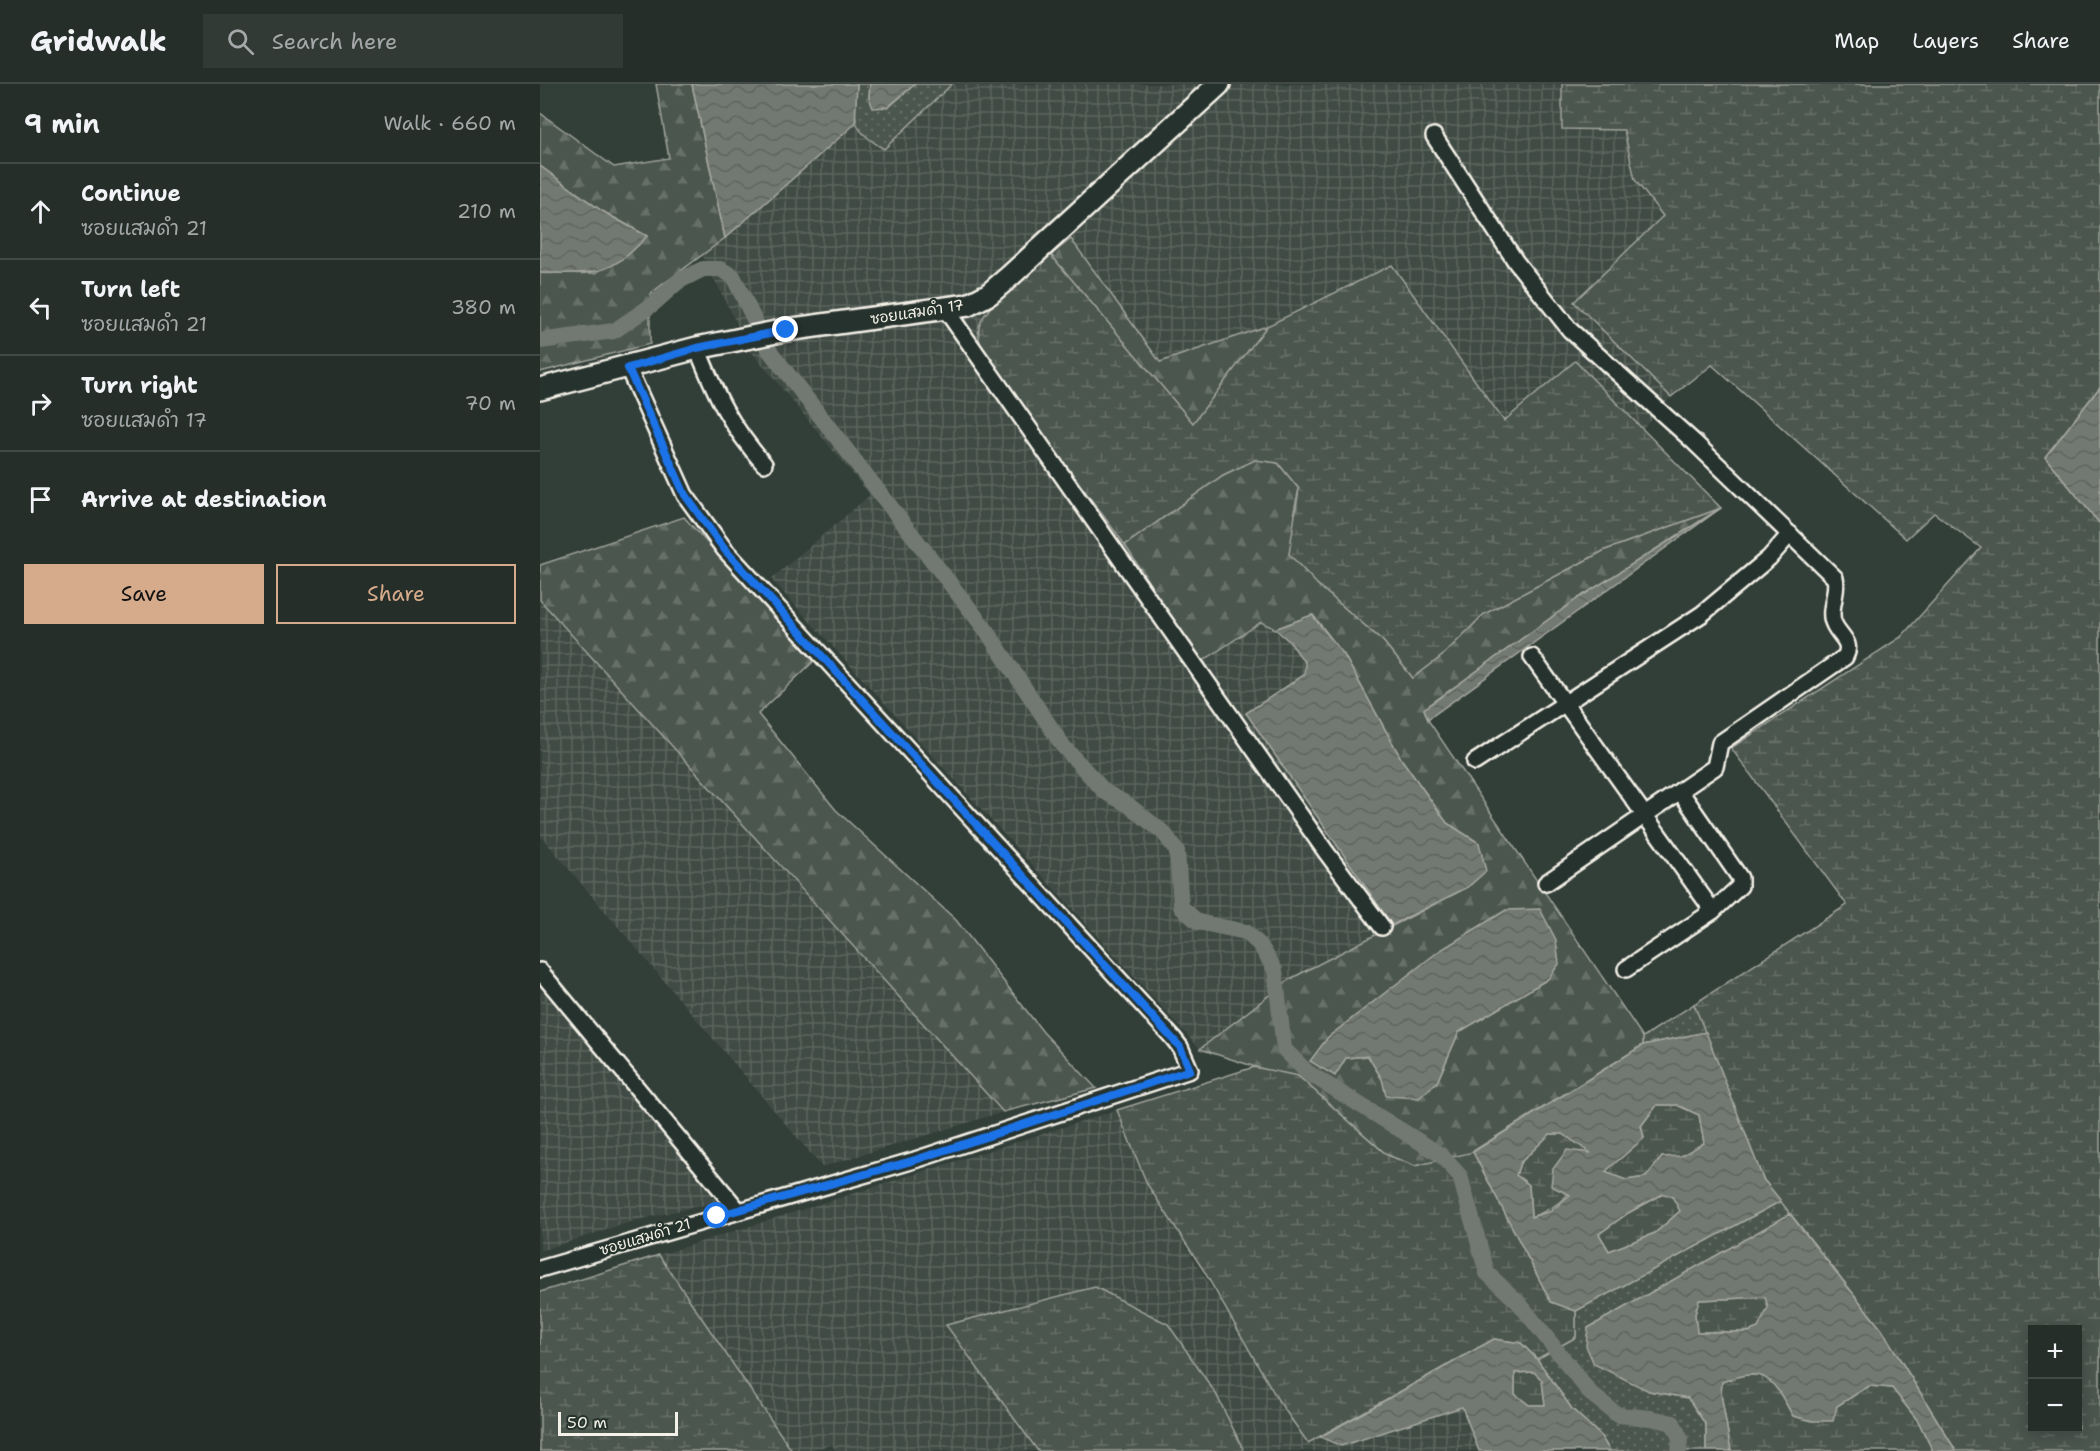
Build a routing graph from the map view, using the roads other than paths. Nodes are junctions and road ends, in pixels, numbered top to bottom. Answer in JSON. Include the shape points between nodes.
{"nodes":[{"id":1,"x":1219,"y":84,"type":"edge"},
{"id":2,"x":1434,"y":136,"type":"dead end"},
{"id":3,"x":946,"y":310,"type":"junction"},
{"id":4,"x":697,"y":348,"type":"junction"},
{"id":5,"x":628,"y":368,"type":"junction"},
{"id":6,"x":540,"y":389,"type":"edge"},
{"id":7,"x":764,"y":464,"type":"dead end"},
{"id":8,"x":1790,"y":534,"type":"junction"},
{"id":9,"x":1532,"y":657,"type":"dead end"},
{"id":10,"x":1567,"y":705,"type":"junction"},
{"id":11,"x":1475,"y":762,"type":"dead end"},
{"id":12,"x":1680,"y":791,"type":"junction"},
{"id":13,"x":1645,"y":816,"type":"junction"},
{"id":14,"x":1546,"y":883,"type":"dead end"},
{"id":15,"x":1713,"y":910,"type":"junction"},
{"id":16,"x":1382,"y":927,"type":"dead end"},
{"id":17,"x":1626,"y":969,"type":"dead end"},
{"id":18,"x":540,"y":971,"type":"edge"},
{"id":19,"x":738,"y":1210,"type":"junction"},
{"id":20,"x":540,"y":1269,"type":"edge"}],
"edges":[{"from":1,"to":3,"type":"street","name":"ซอยแสมดำ 17","via":[[1003,282],[969,305]]},
{"from":2,"to":8,"type":"street","via":[[1516,262],[1569,330]]},
{"from":3,"to":4,"type":"street","name":"ซอยแสมดำ 17","via":[[786,330]]},
{"from":3,"to":16,"type":"street"},
{"from":4,"to":5,"type":"street","name":"ซอยแสมดำ 17"},
{"from":4,"to":7,"type":"street","via":[[720,404],[738,435]]},
{"from":5,"to":6,"type":"street","name":"ซอยแสมดำ 17"},
{"from":5,"to":19,"type":"street","name":"ซอยแสมดำ 21","via":[[685,495],[725,550],[1173,1038],[1190,1070],[915,1160]]},
{"from":8,"to":10,"type":"street","via":[[1702,614]]},
{"from":8,"to":12,"type":"street","via":[[1835,578],[1838,588],[1832,613],[1848,651],[1845,657],[1720,743],[1715,767]]},
{"from":9,"to":10,"type":"street"},
{"from":10,"to":11,"type":"street"},
{"from":10,"to":13,"type":"street"},
{"from":12,"to":13,"type":"street"},
{"from":12,"to":15,"type":"street","via":[[1740,878],[1735,892]]},
{"from":13,"to":14,"type":"street"},
{"from":13,"to":15,"type":"street"},
{"from":15,"to":17,"type":"street"},
{"from":18,"to":19,"type":"street"},
{"from":19,"to":20,"type":"street","name":"ซอยแสมดำ 21"}]}
